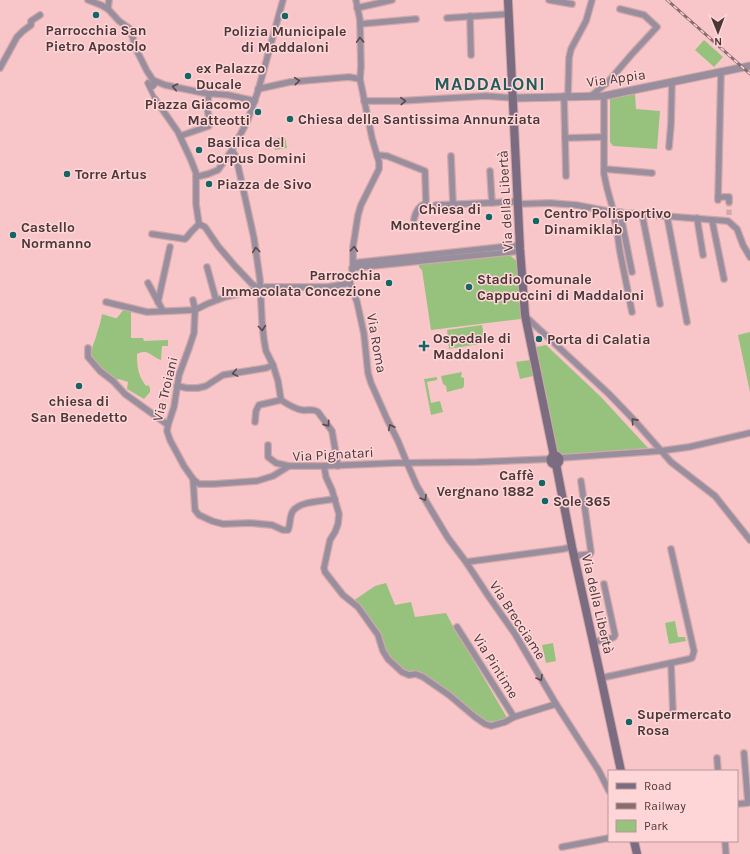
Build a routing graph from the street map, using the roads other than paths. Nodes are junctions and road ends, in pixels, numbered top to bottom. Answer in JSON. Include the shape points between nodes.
{"nodes":[{"id":1,"x":88,"y":0,"type":"edge"},
{"id":2,"x":109,"y":0,"type":"edge"},
{"id":3,"x":283,"y":0,"type":"edge"},
{"id":4,"x":356,"y":0,"type":"edge"},
{"id":5,"x":392,"y":0,"type":"edge"},
{"id":6,"x":508,"y":0,"type":"edge"},
{"id":7,"x":549,"y":0,"type":"edge"},
{"id":8,"x":592,"y":0,"type":"edge"},
{"id":9,"x":572,"y":4,"type":"dead end"},
{"id":10,"x":357,"y":8,"type":"junction"},
{"id":11,"x":620,"y":8,"type":"dead end"},
{"id":12,"x":108,"y":10,"type":"junction"},
{"id":13,"x":509,"y":14,"type":"junction"},
{"id":14,"x":40,"y":16,"type":"dead end"},
{"id":15,"x":470,"y":16,"type":"junction"},
{"id":16,"x":447,"y":18,"type":"dead end"},
{"id":17,"x":416,"y":19,"type":"dead end"},
{"id":18,"x":360,"y":24,"type":"junction"},
{"id":19,"x":472,"y":55,"type":"dead end"},
{"id":20,"x":750,"y":66,"type":"edge"},
{"id":21,"x":0,"y":68,"type":"edge"},
{"id":22,"x":721,"y":72,"type":"junction"},
{"id":23,"x":360,"y":79,"type":"junction"},
{"id":24,"x":153,"y":80,"type":"junction"},
{"id":25,"x":672,"y":82,"type":"junction"},
{"id":26,"x":258,"y":89,"type":"junction"},
{"id":27,"x":209,"y":94,"type":"junction"},
{"id":28,"x":566,"y":96,"type":"junction"},
{"id":29,"x":591,"y":96,"type":"junction"},
{"id":30,"x":604,"y":96,"type":"junction"},
{"id":31,"x":513,"y":98,"type":"junction"},
{"id":32,"x":155,"y":99,"type":"joint"},
{"id":33,"x":255,"y":101,"type":"junction"},
{"id":34,"x":364,"y":101,"type":"junction"},
{"id":35,"x":180,"y":137,"type":"junction"},
{"id":36,"x":604,"y":137,"type":"junction"},
{"id":37,"x":565,"y":138,"type":"junction"},
{"id":38,"x":669,"y":147,"type":"dead end"},
{"id":39,"x":232,"y":150,"type":"junction"},
{"id":40,"x":377,"y":155,"type":"junction"},
{"id":41,"x":450,"y":156,"type":"dead end"},
{"id":42,"x":604,"y":169,"type":"junction"},
{"id":43,"x":490,"y":171,"type":"dead end"},
{"id":44,"x":652,"y":172,"type":"dead end"},
{"id":45,"x":566,"y":176,"type":"dead end"},
{"id":46,"x":196,"y":177,"type":"junction"},
{"id":47,"x":518,"y":201,"type":"junction"},
{"id":48,"x":729,"y":202,"type":"dead end"},
{"id":49,"x":492,"y":203,"type":"junction"},
{"id":50,"x":453,"y":204,"type":"junction"},
{"id":51,"x":436,"y":205,"type":"dead end"},
{"id":52,"x":613,"y":212,"type":"junction"},
{"id":53,"x":620,"y":212,"type":"junction"},
{"id":54,"x":642,"y":214,"type":"junction"},
{"id":55,"x":729,"y":215,"type":"tunnel mouth"},
{"id":56,"x":667,"y":216,"type":"junction"},
{"id":57,"x":697,"y":218,"type":"junction"},
{"id":58,"x":414,"y":219,"type":"dead end"},
{"id":59,"x":712,"y":220,"type":"junction"},
{"id":60,"x":728,"y":222,"type":"junction"},
{"id":61,"x":199,"y":224,"type":"junction"},
{"id":62,"x":152,"y":234,"type":"dead end"},
{"id":63,"x":170,"y":247,"type":"dead end"},
{"id":64,"x":520,"y":248,"type":"junction"},
{"id":65,"x":703,"y":255,"type":"dead end"},
{"id":66,"x":750,"y":257,"type":"edge"},
{"id":67,"x":352,"y":266,"type":"junction"},
{"id":68,"x":207,"y":267,"type":"dead end"},
{"id":69,"x":632,"y":272,"type":"dead end"},
{"id":70,"x":724,"y":279,"type":"dead end"},
{"id":71,"x":148,"y":283,"type":"dead end"},
{"id":72,"x":350,"y":284,"type":"junction"},
{"id":73,"x":260,"y":289,"type":"junction"},
{"id":74,"x":193,"y":300,"type":"dead end"},
{"id":75,"x":216,"y":300,"type":"junction"},
{"id":76,"x":106,"y":302,"type":"dead end"},
{"id":77,"x":158,"y":302,"type":"junction"},
{"id":78,"x":660,"y":304,"type":"dead end"},
{"id":79,"x":195,"y":310,"type":"junction"},
{"id":80,"x":163,"y":311,"type":"junction"},
{"id":81,"x":632,"y":312,"type":"dead end"},
{"id":82,"x":525,"y":315,"type":"junction"},
{"id":83,"x":687,"y":322,"type":"dead end"},
{"id":84,"x":88,"y":348,"type":"dead end"},
{"id":85,"x":273,"y":365,"type":"junction"},
{"id":86,"x":177,"y":386,"type":"junction"},
{"id":87,"x":281,"y":400,"type":"junction"},
{"id":88,"x":254,"y":422,"type":"dead end"},
{"id":89,"x":168,"y":425,"type":"junction"},
{"id":90,"x":750,"y":433,"type":"edge"},
{"id":91,"x":268,"y":445,"type":"dead end"},
{"id":92,"x":660,"y":451,"type":"junction"},
{"id":93,"x":555,"y":459,"type":"junction"},
{"id":94,"x":407,"y":463,"type":"junction"},
{"id":95,"x":289,"y":466,"type":"junction"},
{"id":96,"x":324,"y":466,"type":"junction"},
{"id":97,"x":338,"y":466,"type":"junction"},
{"id":98,"x":193,"y":479,"type":"junction"},
{"id":99,"x":581,"y":481,"type":"dead end"},
{"id":100,"x":335,"y":499,"type":"junction"},
{"id":101,"x":750,"y":540,"type":"edge"},
{"id":102,"x":572,"y":547,"type":"junction"},
{"id":103,"x":671,"y":549,"type":"dead end"},
{"id":104,"x":574,"y":556,"type":"junction"},
{"id":105,"x":466,"y":562,"type":"junction"},
{"id":106,"x":604,"y":584,"type":"dead end"},
{"id":107,"x":458,"y":627,"type":"dead end"},
{"id":108,"x":594,"y":642,"type":"junction"},
{"id":109,"x":671,"y":663,"type":"junction"},
{"id":110,"x":601,"y":678,"type":"junction"},
{"id":111,"x":556,"y":704,"type":"junction"},
{"id":112,"x":673,"y":714,"type":"dead end"},
{"id":113,"x":514,"y":717,"type":"junction"},
{"id":114,"x":744,"y":753,"type":"dead end"},
{"id":115,"x":717,"y":758,"type":"dead end"},
{"id":116,"x":621,"y":770,"type":"edge"},
{"id":117,"x":718,"y":770,"type":"edge"},
{"id":118,"x":608,"y":788,"type":"edge"},
{"id":119,"x":738,"y":804,"type":"edge"},
{"id":120,"x":608,"y":838,"type":"edge"},
{"id":121,"x":634,"y":842,"type":"edge"},
{"id":122,"x":725,"y":842,"type":"edge"},
{"id":123,"x":562,"y":847,"type":"dead end"},
{"id":124,"x":637,"y":854,"type":"edge"},
{"id":125,"x":726,"y":854,"type":"edge"}],
"edges":[{"from":1,"to":12,"type":"street"},
{"from":2,"to":12,"type":"street"},
{"from":3,"to":26,"type":"street"},
{"from":4,"to":10,"type":"street","name":"Via Roma"},
{"from":5,"to":10,"type":"street"},
{"from":6,"to":13,"type":"main road","name":"Via della Libertà"},
{"from":7,"to":9,"type":"street"},
{"from":8,"to":28,"type":"street","via":[[586,21],[571,49]]},
{"from":10,"to":18,"type":"street","name":"Via Roma"},
{"from":11,"to":29,"type":"street","via":[[644,15],[656,27],[608,82]]},
{"from":12,"to":24,"type":"street","via":[[130,28],[137,51]]},
{"from":13,"to":15,"type":"street"},
{"from":13,"to":31,"type":"main road","name":"Via della Libertà"},
{"from":14,"to":21,"type":"street","via":[[31,21],[31,25],[17,37]]},
{"from":15,"to":16,"type":"street"},
{"from":15,"to":19,"type":"street"},
{"from":17,"to":18,"type":"street"},
{"from":23,"to":18,"type":"street","name":"Via Roma","one_way":true},
{"from":20,"to":22,"type":"street","name":"Via Appia"},
{"from":22,"to":25,"type":"street","name":"Via Appia"},
{"from":22,"to":48,"type":"street","via":[[718,198],[729,197]]},
{"from":26,"to":23,"type":"street","one_way":true,"via":[[290,82],[348,77]]},
{"from":23,"to":34,"type":"street","name":"Via Roma"},
{"from":27,"to":24,"type":"street","one_way":true,"via":[[164,85]]},
{"from":24,"to":32,"type":"street","via":[[153,86],[146,83]]},
{"from":25,"to":30,"type":"street","name":"Via Appia"},
{"from":25,"to":38,"type":"street"},
{"from":26,"to":33,"type":"street"},
{"from":27,"to":33,"type":"street"},
{"from":27,"to":35,"type":"street","via":[[209,126]]},
{"from":28,"to":29,"type":"street","name":"Via Appia"},
{"from":28,"to":31,"type":"street","name":"Via Appia"},
{"from":28,"to":37,"type":"street"},
{"from":29,"to":30,"type":"street","name":"Via Appia"},
{"from":30,"to":36,"type":"street"},
{"from":34,"to":31,"type":"street","name":"Via Appia","one_way":true,"via":[[486,96]]},
{"from":31,"to":47,"type":"main road","name":"Via della Libertà"},
{"from":32,"to":35,"type":"street"},
{"from":33,"to":39,"type":"street"},
{"from":34,"to":40,"type":"street","name":"Via Roma"},
{"from":35,"to":46,"type":"street"},
{"from":36,"to":37,"type":"street"},
{"from":36,"to":42,"type":"street"},
{"from":37,"to":45,"type":"street"},
{"from":39,"to":46,"type":"street","via":[[218,170]]},
{"from":73,"to":39,"type":"street","one_way":true,"via":[[254,238],[236,157]]},
{"from":40,"to":58,"type":"street","via":[[387,156],[425,171],[426,203],[417,210]]},
{"from":67,"to":40,"type":"street","name":"Via Roma","one_way":true,"via":[[358,215],[379,169]]},
{"from":41,"to":50,"type":"street"},
{"from":42,"to":44,"type":"street"},
{"from":42,"to":52,"type":"street"},
{"from":43,"to":49,"type":"street"},
{"from":46,"to":61,"type":"street"},
{"from":47,"to":49,"type":"street"},
{"from":47,"to":52,"type":"street","via":[[576,205]]},
{"from":47,"to":64,"type":"main road","name":"Via della Libertà"},
{"from":49,"to":50,"type":"street"},
{"from":50,"to":51,"type":"street"},
{"from":52,"to":53,"type":"street"},
{"from":52,"to":81,"type":"street"},
{"from":53,"to":54,"type":"street"},
{"from":53,"to":69,"type":"street"},
{"from":54,"to":56,"type":"street"},
{"from":54,"to":78,"type":"street"},
{"from":55,"to":60,"type":"street"},
{"from":56,"to":57,"type":"street"},
{"from":56,"to":83,"type":"street"},
{"from":57,"to":59,"type":"street"},
{"from":57,"to":65,"type":"street"},
{"from":59,"to":60,"type":"street"},
{"from":59,"to":70,"type":"street"},
{"from":60,"to":66,"type":"street","via":[[736,228]]},
{"from":61,"to":62,"type":"street","via":[[185,239]]},
{"from":61,"to":73,"type":"street","via":[[205,227],[235,266]]},
{"from":63,"to":77,"type":"street"},
{"from":64,"to":67,"type":"street"},
{"from":64,"to":82,"type":"main road","name":"Via della Libertà"},
{"from":67,"to":72,"type":"street","name":"Via Roma"},
{"from":68,"to":75,"type":"street"},
{"from":71,"to":77,"type":"street"},
{"from":72,"to":73,"type":"street"},
{"from":94,"to":72,"type":"street","name":"Via Roma","one_way":true,"via":[[371,383],[364,334]]},
{"from":73,"to":75,"type":"street"},
{"from":73,"to":85,"type":"street","one_way":true,"via":[[264,340]]},
{"from":74,"to":79,"type":"street","name":"Via Troiani"},
{"from":75,"to":79,"type":"street"},
{"from":76,"to":80,"type":"street","via":[[147,312]]},
{"from":77,"to":80,"type":"street"},
{"from":79,"to":80,"type":"street"},
{"from":79,"to":86,"type":"street","name":"Via Troiani","via":[[194,333]]},
{"from":92,"to":82,"type":"street","one_way":true,"via":[[610,394]]},
{"from":82,"to":93,"type":"main road","name":"Via della Libertà"},
{"from":84,"to":89,"type":"street","via":[[88,357],[100,371],[125,394]]},
{"from":85,"to":86,"type":"street","one_way":true,"via":[[223,375],[206,386]]},
{"from":85,"to":87,"type":"street"},
{"from":86,"to":89,"type":"street","name":"Via Troiani"},
{"from":87,"to":88,"type":"street","via":[[259,405]]},
{"from":87,"to":97,"type":"street","one_way":true,"via":[[299,409],[318,412],[332,431]]},
{"from":89,"to":98,"type":"street","name":"Via Troiani","via":[[170,440]]},
{"from":90,"to":92,"type":"street","name":"Via Pignatari"},
{"from":91,"to":95,"type":"street","via":[[268,457]]},
{"from":92,"to":93,"type":"street","name":"Via Pignatari"},
{"from":92,"to":101,"type":"street","via":[[715,496]]},
{"from":93,"to":94,"type":"street","name":"Via Pignatari"},
{"from":93,"to":102,"type":"main road","name":"Via della Libertà"},
{"from":94,"to":97,"type":"street","name":"Via Pignatari"},
{"from":94,"to":105,"type":"street","name":"Via Brecciame","one_way":true,"via":[[433,513]]},
{"from":95,"to":96,"type":"street","name":"Via Pignatari"},
{"from":95,"to":98,"type":"street","name":"Via Pignatari","via":[[273,476],[257,481],[204,485]]},
{"from":96,"to":97,"type":"street","name":"Via Pignatari"},
{"from":96,"to":100,"type":"street","name":"Via Pintime"},
{"from":98,"to":100,"type":"street","via":[[195,510],[212,522],[223,524],[272,525],[288,530],[292,512],[298,506]]},
{"from":99,"to":104,"type":"street","via":[[591,552],[588,555]]},
{"from":100,"to":113,"type":"street","name":"Via Pintime","via":[[339,514],[338,524],[330,540],[325,572],[343,595],[358,607],[378,635],[388,659],[402,672],[423,677],[486,724],[491,726]]},
{"from":102,"to":104,"type":"main road","name":"Via della Libertà"},
{"from":102,"to":105,"type":"street"},
{"from":103,"to":109,"type":"street","via":[[694,651],[692,658]]},
{"from":104,"to":108,"type":"main road","name":"Via della Libertà"},
{"from":105,"to":111,"type":"street","name":"Via Brecciame","one_way":true,"via":[[515,634]]},
{"from":106,"to":108,"type":"street","via":[[615,635]]},
{"from":107,"to":113,"type":"street","name":"Via Pintime"},
{"from":108,"to":110,"type":"main road","name":"Via della Libertà"},
{"from":109,"to":110,"type":"street"},
{"from":109,"to":112,"type":"street"},
{"from":110,"to":116,"type":"main road","name":"Via della Libertà"},
{"from":111,"to":113,"type":"street","name":"Via Pintime"},
{"from":111,"to":118,"type":"street","name":"Via Brecciame"},
{"from":114,"to":119,"type":"street","via":[[748,803]]},
{"from":115,"to":117,"type":"street"},
{"from":120,"to":123,"type":"street"},
{"from":121,"to":124,"type":"main road"},
{"from":122,"to":125,"type":"street"}]}
